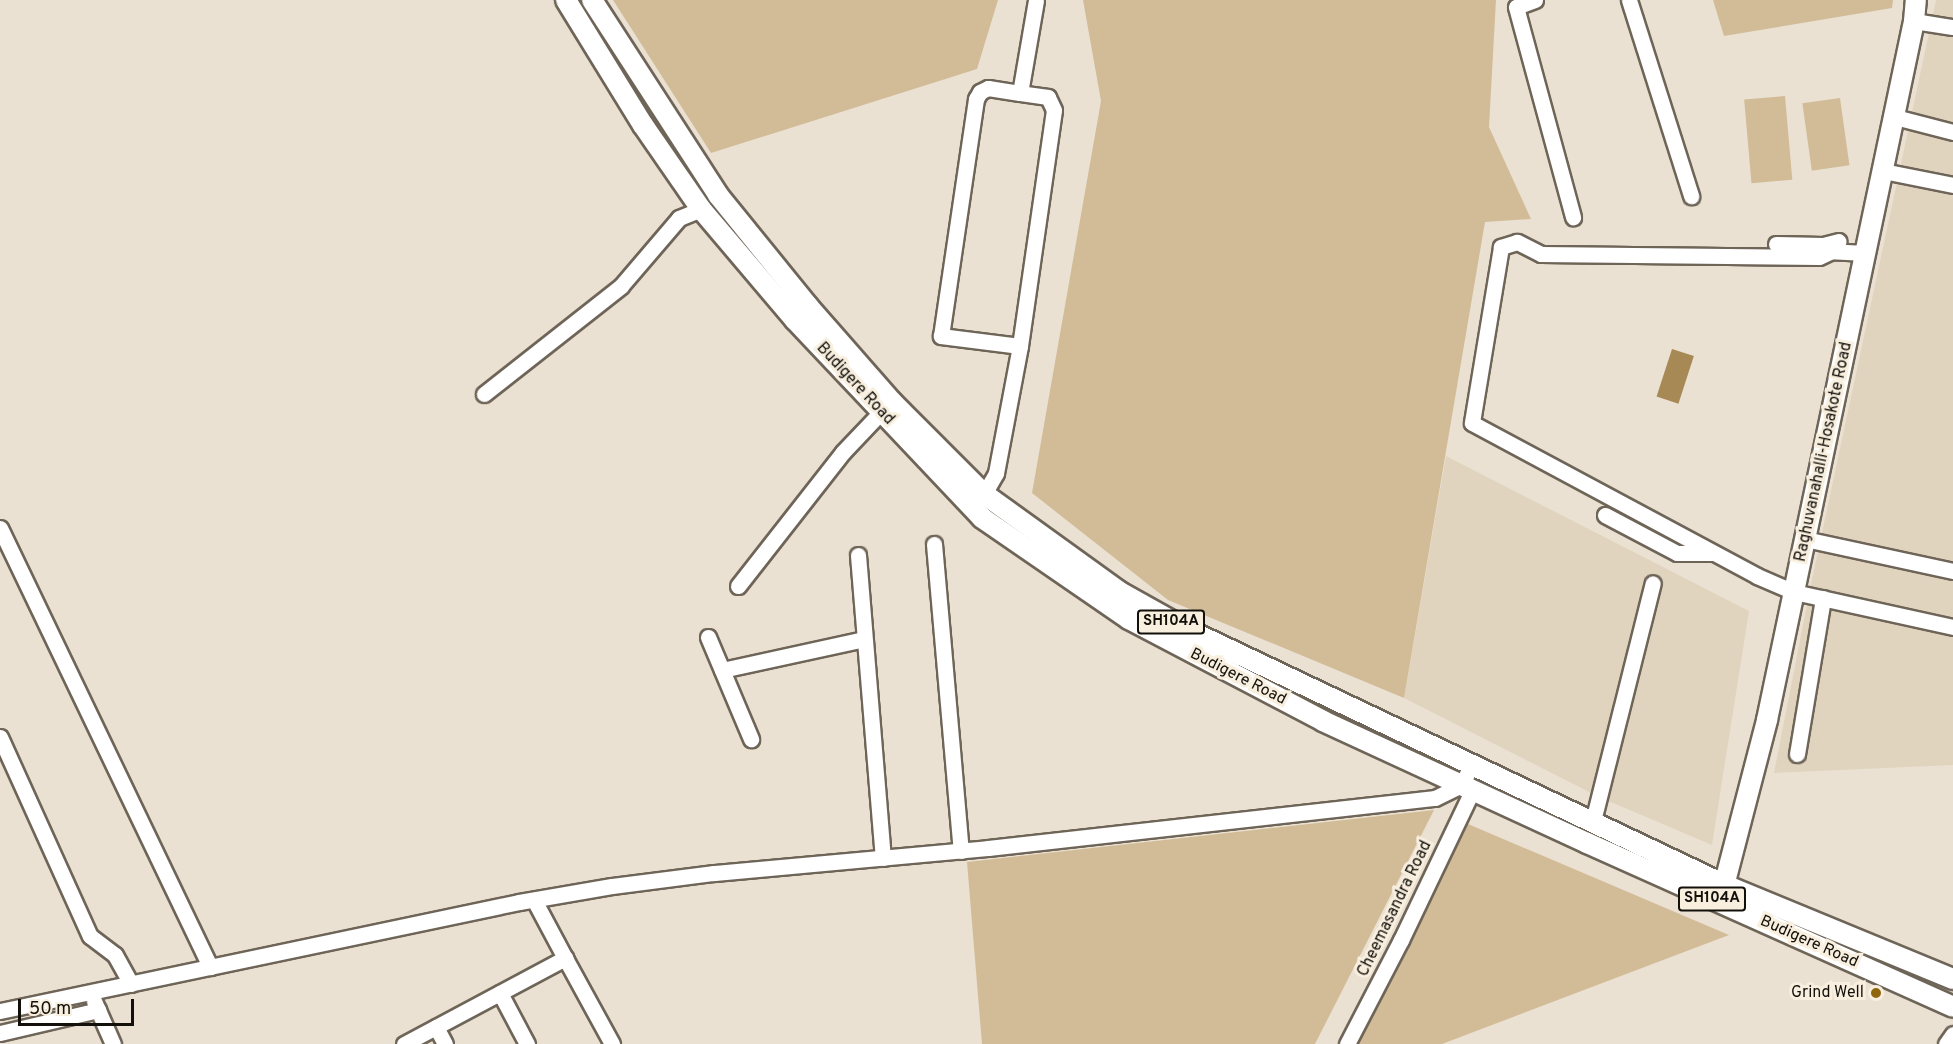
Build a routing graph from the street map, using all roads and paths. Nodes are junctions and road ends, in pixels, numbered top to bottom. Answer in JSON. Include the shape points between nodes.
{"nodes":[{"id":1,"x":566,"y":0,"type":"edge"},
{"id":2,"x":592,"y":0,"type":"edge"},
{"id":3,"x":1036,"y":0,"type":"edge"},
{"id":4,"x":1535,"y":0,"type":"edge"},
{"id":5,"x":1629,"y":0,"type":"edge"},
{"id":6,"x":1916,"y":0,"type":"edge"},
{"id":7,"x":1914,"y":21,"type":"junction"},
{"id":8,"x":1953,"y":27,"type":"edge"},
{"id":9,"x":1020,"y":93,"type":"junction"},
{"id":10,"x":1895,"y":117,"type":"junction"},
{"id":11,"x":1953,"y":132,"type":"edge"},
{"id":12,"x":1883,"y":171,"type":"junction"},
{"id":13,"x":1953,"y":185,"type":"edge"},
{"id":14,"x":1691,"y":196,"type":"dead end"},
{"id":15,"x":701,"y":209,"type":"junction"},
{"id":16,"x":1573,"y":217,"type":"dead end"},
{"id":17,"x":1776,"y":244,"type":"dead end"},
{"id":18,"x":1866,"y":249,"type":"junction"},
{"id":19,"x":1020,"y":346,"type":"junction"},
{"id":20,"x":484,"y":394,"type":"dead end"},
{"id":21,"x":880,"y":413,"type":"junction"},
{"id":22,"x":984,"y":494,"type":"junction"},
{"id":23,"x":1605,"y":515,"type":"dead end"},
{"id":24,"x":0,"y":528,"type":"edge"},
{"id":25,"x":1805,"y":539,"type":"junction"},
{"id":26,"x":934,"y":544,"type":"dead end"},
{"id":27,"x":1714,"y":553,"type":"junction"},
{"id":28,"x":858,"y":555,"type":"dead end"},
{"id":29,"x":1953,"y":571,"type":"edge"},
{"id":30,"x":1653,"y":583,"type":"dead end"},
{"id":31,"x":738,"y":586,"type":"dead end"},
{"id":32,"x":1794,"y":592,"type":"junction"},
{"id":33,"x":1823,"y":598,"type":"junction"},
{"id":34,"x":1953,"y":627,"type":"edge"},
{"id":35,"x":708,"y":637,"type":"dead end"},
{"id":36,"x":864,"y":639,"type":"junction"},
{"id":37,"x":722,"y":670,"type":"junction"},
{"id":38,"x":0,"y":737,"type":"edge"},
{"id":39,"x":751,"y":739,"type":"dead end"},
{"id":40,"x":1797,"y":754,"type":"dead end"},
{"id":41,"x":1471,"y":765,"type":"junction"},
{"id":42,"x":1468,"y":787,"type":"junction"},
{"id":43,"x":1593,"y":821,"type":"junction"},
{"id":44,"x":961,"y":851,"type":"junction"},
{"id":45,"x":883,"y":858,"type":"junction"},
{"id":46,"x":1722,"y":893,"type":"junction"},
{"id":47,"x":534,"y":900,"type":"junction"},
{"id":48,"x":565,"y":958,"type":"junction"},
{"id":49,"x":210,"y":967,"type":"junction"},
{"id":50,"x":1953,"y":979,"type":"edge"},
{"id":51,"x":130,"y":984,"type":"junction"},
{"id":52,"x":91,"y":992,"type":"junction"},
{"id":53,"x":500,"y":993,"type":"junction"},
{"id":54,"x":1953,"y":1006,"type":"edge"},
{"id":55,"x":98,"y":1010,"type":"junction"},
{"id":56,"x":0,"y":1011,"type":"edge"},
{"id":57,"x":436,"y":1027,"type":"junction"},
{"id":58,"x":0,"y":1033,"type":"edge"},
{"id":59,"x":1953,"y":1034,"type":"edge"},
{"id":60,"x":113,"y":1044,"type":"edge"},
{"id":61,"x":404,"y":1044,"type":"edge"},
{"id":62,"x":445,"y":1044,"type":"edge"},
{"id":63,"x":527,"y":1044,"type":"edge"},
{"id":64,"x":612,"y":1044,"type":"edge"},
{"id":65,"x":1347,"y":1044,"type":"edge"},
{"id":66,"x":1946,"y":1044,"type":"edge"}],
"edges":[{"from":1,"to":15,"type":"main road","name":"Budigere Road","number":"SH104A"},
{"from":2,"to":22,"type":"main road","name":"Budigere Road","number":"SH104A","via":[[718,195],[892,402]]},
{"from":3,"to":9,"type":"street"},
{"from":4,"to":16,"type":"street","via":[[1516,7]]},
{"from":5,"to":14,"type":"street"},
{"from":6,"to":7,"type":"main road","name":"Raghuvanahalli-Hosakote Road"},
{"from":7,"to":8,"type":"street"},
{"from":7,"to":10,"type":"main road","name":"Raghuvanahalli-Hosakote Road"},
{"from":9,"to":19,"type":"street","via":[[1048,97],[1054,110]]},
{"from":9,"to":19,"type":"street","via":[[988,88],[976,99],[941,336]]},
{"from":10,"to":11,"type":"street"},
{"from":10,"to":12,"type":"main road","name":"Raghuvanahalli-Hosakote Road"},
{"from":12,"to":13,"type":"street"},
{"from":12,"to":18,"type":"main road","name":"Raghuvanahalli-Hosakote Road"},
{"from":15,"to":20,"type":"street","via":[[679,218],[621,286]]},
{"from":15,"to":21,"type":"main road","name":"Budigere Road","number":"SH104A"},
{"from":17,"to":18,"type":"street","via":[[1835,241]]},
{"from":18,"to":25,"type":"main road","name":"Raghuvanahalli-Hosakote Road"},
{"from":18,"to":27,"type":"street","via":[[1832,251],[1819,257],[1541,254],[1517,242],[1501,247],[1472,423]]},
{"from":19,"to":22,"type":"street","via":[[996,473]]},
{"from":21,"to":31,"type":"street","via":[[843,452]]},
{"from":21,"to":42,"type":"main road","name":"Budigere Road","number":"SH104A","via":[[982,518],[1129,619],[1323,721]]},
{"from":22,"to":41,"type":"main road","name":"Budigere Road","number":"SH104A","via":[[1146,608]]},
{"from":23,"to":27,"type":"street","via":[[1677,553]]},
{"from":24,"to":49,"type":"street"},
{"from":25,"to":29,"type":"street"},
{"from":25,"to":32,"type":"main road","name":"Raghuvanahalli-Hosakote Road"},
{"from":26,"to":44,"type":"street"},
{"from":27,"to":32,"type":"street"},
{"from":28,"to":36,"type":"street"},
{"from":30,"to":43,"type":"street"},
{"from":32,"to":33,"type":"street"},
{"from":32,"to":46,"type":"main road","name":"Raghuvanahalli-Hosakote Road","via":[[1767,720]]},
{"from":33,"to":34,"type":"street"},
{"from":33,"to":40,"type":"street"},
{"from":35,"to":37,"type":"street"},
{"from":36,"to":37,"type":"street"},
{"from":36,"to":45,"type":"street"},
{"from":37,"to":39,"type":"street"},
{"from":38,"to":51,"type":"street","via":[[90,936],[115,955]]},
{"from":41,"to":42,"type":"street","name":"Cheemasandra Road"},
{"from":41,"to":43,"type":"main road","name":"Budigere Road","number":"SH104A"},
{"from":42,"to":44,"type":"street","via":[[1434,798]]},
{"from":42,"to":46,"type":"main road","name":"Budigere Road","number":"SH104A"},
{"from":42,"to":65,"type":"street","name":"Cheemasandra Road","via":[[1401,940]]},
{"from":43,"to":46,"type":"main road","name":"Budigere Road","number":"SH104A"},
{"from":44,"to":45,"type":"street"},
{"from":45,"to":47,"type":"street","via":[[714,873]]},
{"from":46,"to":50,"type":"main road","name":"Budigere Road","number":"SH104A"},
{"from":46,"to":54,"type":"main road","name":"Budigere Road","number":"SH104A"},
{"from":47,"to":48,"type":"street"},
{"from":47,"to":49,"type":"street"},
{"from":48,"to":53,"type":"street"},
{"from":48,"to":64,"type":"street"},
{"from":49,"to":51,"type":"street"},
{"from":51,"to":52,"type":"street"},
{"from":52,"to":55,"type":"street"},
{"from":52,"to":56,"type":"street"},
{"from":53,"to":57,"type":"street"},
{"from":53,"to":63,"type":"street"},
{"from":55,"to":58,"type":"street"},
{"from":55,"to":60,"type":"street"},
{"from":57,"to":61,"type":"street"},
{"from":57,"to":62,"type":"street"},
{"from":59,"to":66,"type":"street"}]}
